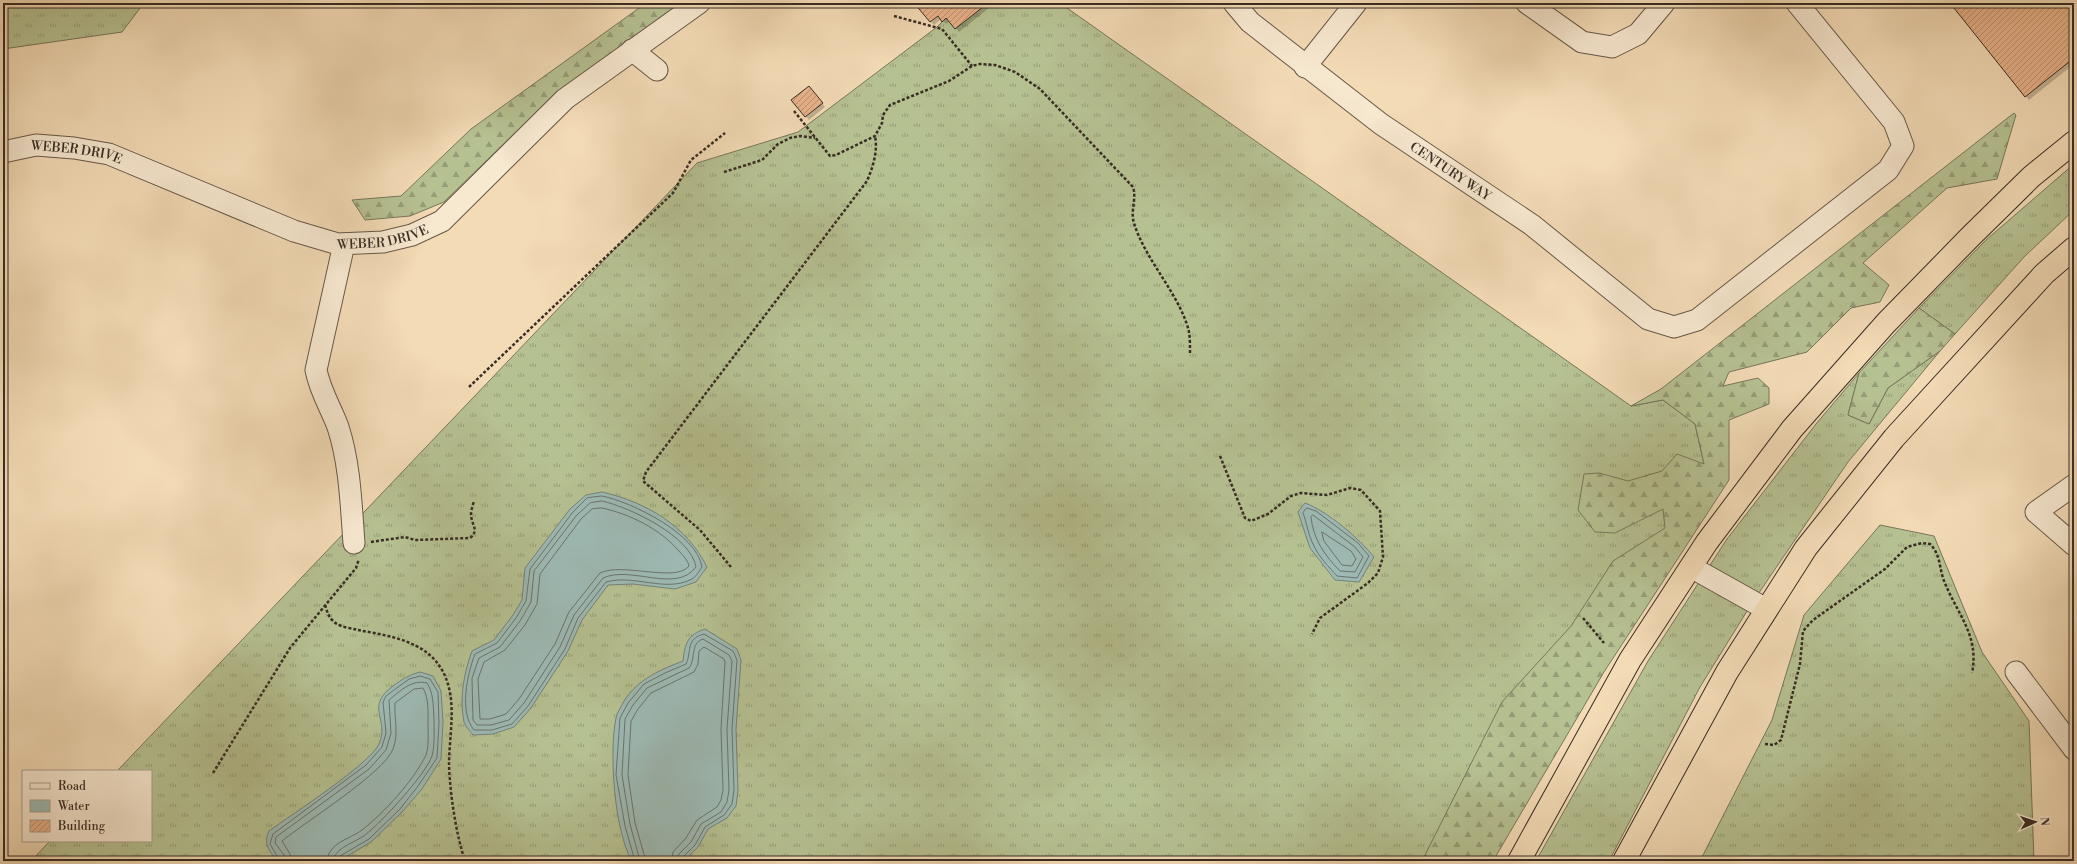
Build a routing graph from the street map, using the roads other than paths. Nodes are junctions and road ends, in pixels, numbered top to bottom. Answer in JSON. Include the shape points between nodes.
{"nodes":[{"id":1,"x":699,"y":3,"type":"edge"},
{"id":2,"x":1234,"y":3,"type":"edge"},
{"id":3,"x":1356,"y":3,"type":"edge"},
{"id":4,"x":1527,"y":3,"type":"edge"},
{"id":5,"x":1664,"y":3,"type":"edge"},
{"id":6,"x":1797,"y":3,"type":"edge"},
{"id":7,"x":636,"y":53,"type":"junction"},
{"id":8,"x":1305,"y":67,"type":"junction"},
{"id":9,"x":657,"y":70,"type":"dead end"},
{"id":10,"x":2074,"y":142,"type":"edge"},
{"id":11,"x":3,"y":152,"type":"edge"},
{"id":12,"x":344,"y":244,"type":"junction"},
{"id":13,"x":2074,"y":248,"type":"edge"},
{"id":14,"x":2074,"y":485,"type":"edge"},
{"id":15,"x":2074,"y":545,"type":"edge"},
{"id":16,"x":360,"y":547,"type":"road end"},
{"id":17,"x":1691,"y":567,"type":"junction"},
{"id":18,"x":1766,"y":609,"type":"junction"},
{"id":19,"x":2016,"y":672,"type":"dead end"},
{"id":20,"x":2074,"y":749,"type":"edge"},
{"id":21,"x":1519,"y":861,"type":"edge"},
{"id":22,"x":1624,"y":861,"type":"edge"}],
"edges":[{"from":1,"to":7,"type":"street","name":"WEBER DRIVE"},
{"from":2,"to":8,"type":"street","name":"CENTURY WAY","via":[[1250,22]]},
{"from":3,"to":8,"type":"street"},
{"from":4,"to":5,"type":"street","via":[[1582,42],[1612,47],[1638,34]]},
{"from":6,"to":8,"type":"street","name":"CENTURY WAY","via":[[1894,122],[1903,146],[1888,170],[1697,320],[1674,327],[1648,319],[1532,225],[1381,124]]},
{"from":7,"to":9,"type":"street"},
{"from":7,"to":12,"type":"street","name":"WEBER DRIVE","via":[[565,99],[442,221],[412,235],[383,242]]},
{"from":10,"to":17,"type":"highway","via":[[2031,177],[1886,323],[1792,429]]},
{"from":11,"to":12,"type":"street","name":"WEBER DRIVE","via":[[36,145],[109,154],[294,231]]},
{"from":12,"to":16,"type":"street","via":[[316,370],[318,382],[338,427],[348,468]]},
{"from":13,"to":18,"type":"highway","via":[[2044,274],[1894,438],[1806,548]]},
{"from":14,"to":15,"type":"street","via":[[2036,512]]},
{"from":17,"to":18,"type":"street"},
{"from":17,"to":21,"type":"highway","via":[[1630,660]]},
{"from":18,"to":22,"type":"highway","via":[[1727,672]]},
{"from":19,"to":20,"type":"street"}]}
